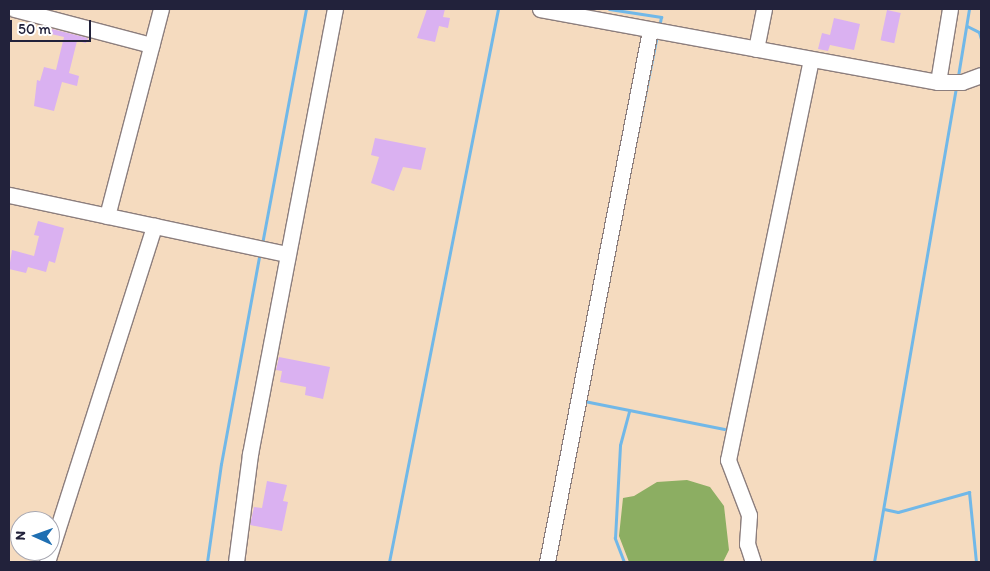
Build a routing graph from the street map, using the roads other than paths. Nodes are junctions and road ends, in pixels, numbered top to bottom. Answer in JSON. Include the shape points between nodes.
{"nodes":[{"id":1,"x":14,"y":9,"type":"edge"},
{"id":2,"x":161,"y":9,"type":"edge"},
{"id":3,"x":335,"y":9,"type":"edge"},
{"id":4,"x":540,"y":9,"type":"edge"},
{"id":5,"x":764,"y":9,"type":"edge"},
{"id":6,"x":950,"y":9,"type":"edge"},
{"id":7,"x":597,"y":14,"type":"edge"},
{"id":8,"x":656,"y":31,"type":"junction"},
{"id":9,"x":151,"y":45,"type":"junction"},
{"id":10,"x":756,"y":49,"type":"junction"},
{"id":11,"x":811,"y":60,"type":"junction"},
{"id":12,"x":981,"y":75,"type":"edge"},
{"id":13,"x":949,"y":82,"type":"junction"},
{"id":14,"x":9,"y":195,"type":"edge"},
{"id":15,"x":106,"y":216,"type":"junction"},
{"id":16,"x":154,"y":226,"type":"junction"},
{"id":17,"x":287,"y":254,"type":"junction"},
{"id":18,"x":47,"y":562,"type":"edge"},
{"id":19,"x":236,"y":562,"type":"edge"},
{"id":20,"x":547,"y":562,"type":"edge"},
{"id":21,"x":753,"y":562,"type":"edge"}],
"edges":[{"from":1,"to":9,"type":"street"},
{"from":2,"to":9,"type":"street"},
{"from":3,"to":17,"type":"street"},
{"from":4,"to":7,"type":"street"},
{"from":5,"to":10,"type":"street"},
{"from":6,"to":13,"type":"street"},
{"from":7,"to":8,"type":"street"},
{"from":8,"to":10,"type":"street"},
{"from":8,"to":20,"type":"street"},
{"from":9,"to":15,"type":"street"},
{"from":10,"to":11,"type":"street"},
{"from":11,"to":13,"type":"street"},
{"from":11,"to":21,"type":"street","via":[[728,460],[749,515],[747,544]]},
{"from":12,"to":13,"type":"street"},
{"from":14,"to":15,"type":"street"},
{"from":15,"to":16,"type":"street"},
{"from":16,"to":17,"type":"street"},
{"from":16,"to":18,"type":"street"},
{"from":17,"to":19,"type":"street","via":[[250,454]]}]}
